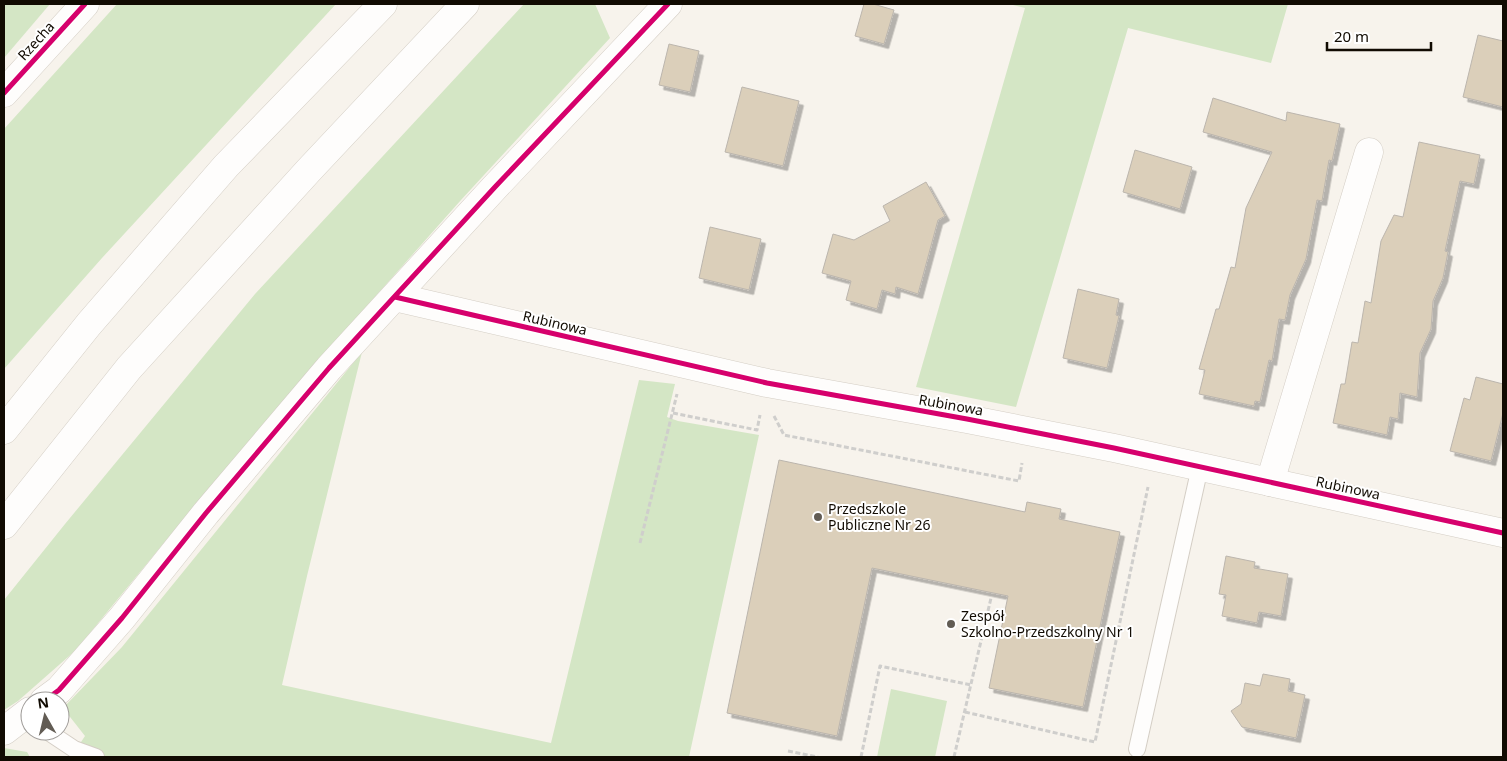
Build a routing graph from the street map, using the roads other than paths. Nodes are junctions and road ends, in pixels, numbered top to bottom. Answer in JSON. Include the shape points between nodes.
{"nodes":[{"id":1,"x":85,"y":4,"type":"edge"},
{"id":2,"x":383,"y":4,"type":"edge"},
{"id":3,"x":465,"y":4,"type":"edge"},
{"id":4,"x":668,"y":4,"type":"edge"},
{"id":5,"x":4,"y":93,"type":"edge"},
{"id":6,"x":1369,"y":152,"type":"dead end"},
{"id":7,"x":395,"y":297,"type":"junction"},
{"id":8,"x":4,"y":430,"type":"edge"},
{"id":9,"x":1200,"y":467,"type":"junction"},
{"id":10,"x":1270,"y":482,"type":"junction"},
{"id":11,"x":4,"y":524,"type":"edge"},
{"id":12,"x":1503,"y":533,"type":"edge"},
{"id":13,"x":58,"y":691,"type":"edge"},
{"id":14,"x":62,"y":741,"type":"edge"},
{"id":15,"x":1137,"y":749,"type":"dead end"},
{"id":16,"x":96,"y":757,"type":"edge"}],
"edges":[{"from":1,"to":5,"type":"street","name":"Rzecha"},
{"from":2,"to":8,"type":"street","via":[[226,166],[89,324]]},
{"from":3,"to":11,"type":"street","via":[[129,368]]},
{"from":4,"to":7,"type":"street"},
{"from":6,"to":10,"type":"street"},
{"from":7,"to":9,"type":"street","name":"Rubinowa","via":[[685,364],[765,391],[1029,430]]},
{"from":7,"to":13,"type":"street","via":[[323,376]]},
{"from":9,"to":10,"type":"street","name":"Rubinowa"},
{"from":9,"to":15,"type":"lane"},
{"from":10,"to":12,"type":"street","name":"Rubinowa"},
{"from":14,"to":16,"type":"lane"}]}
